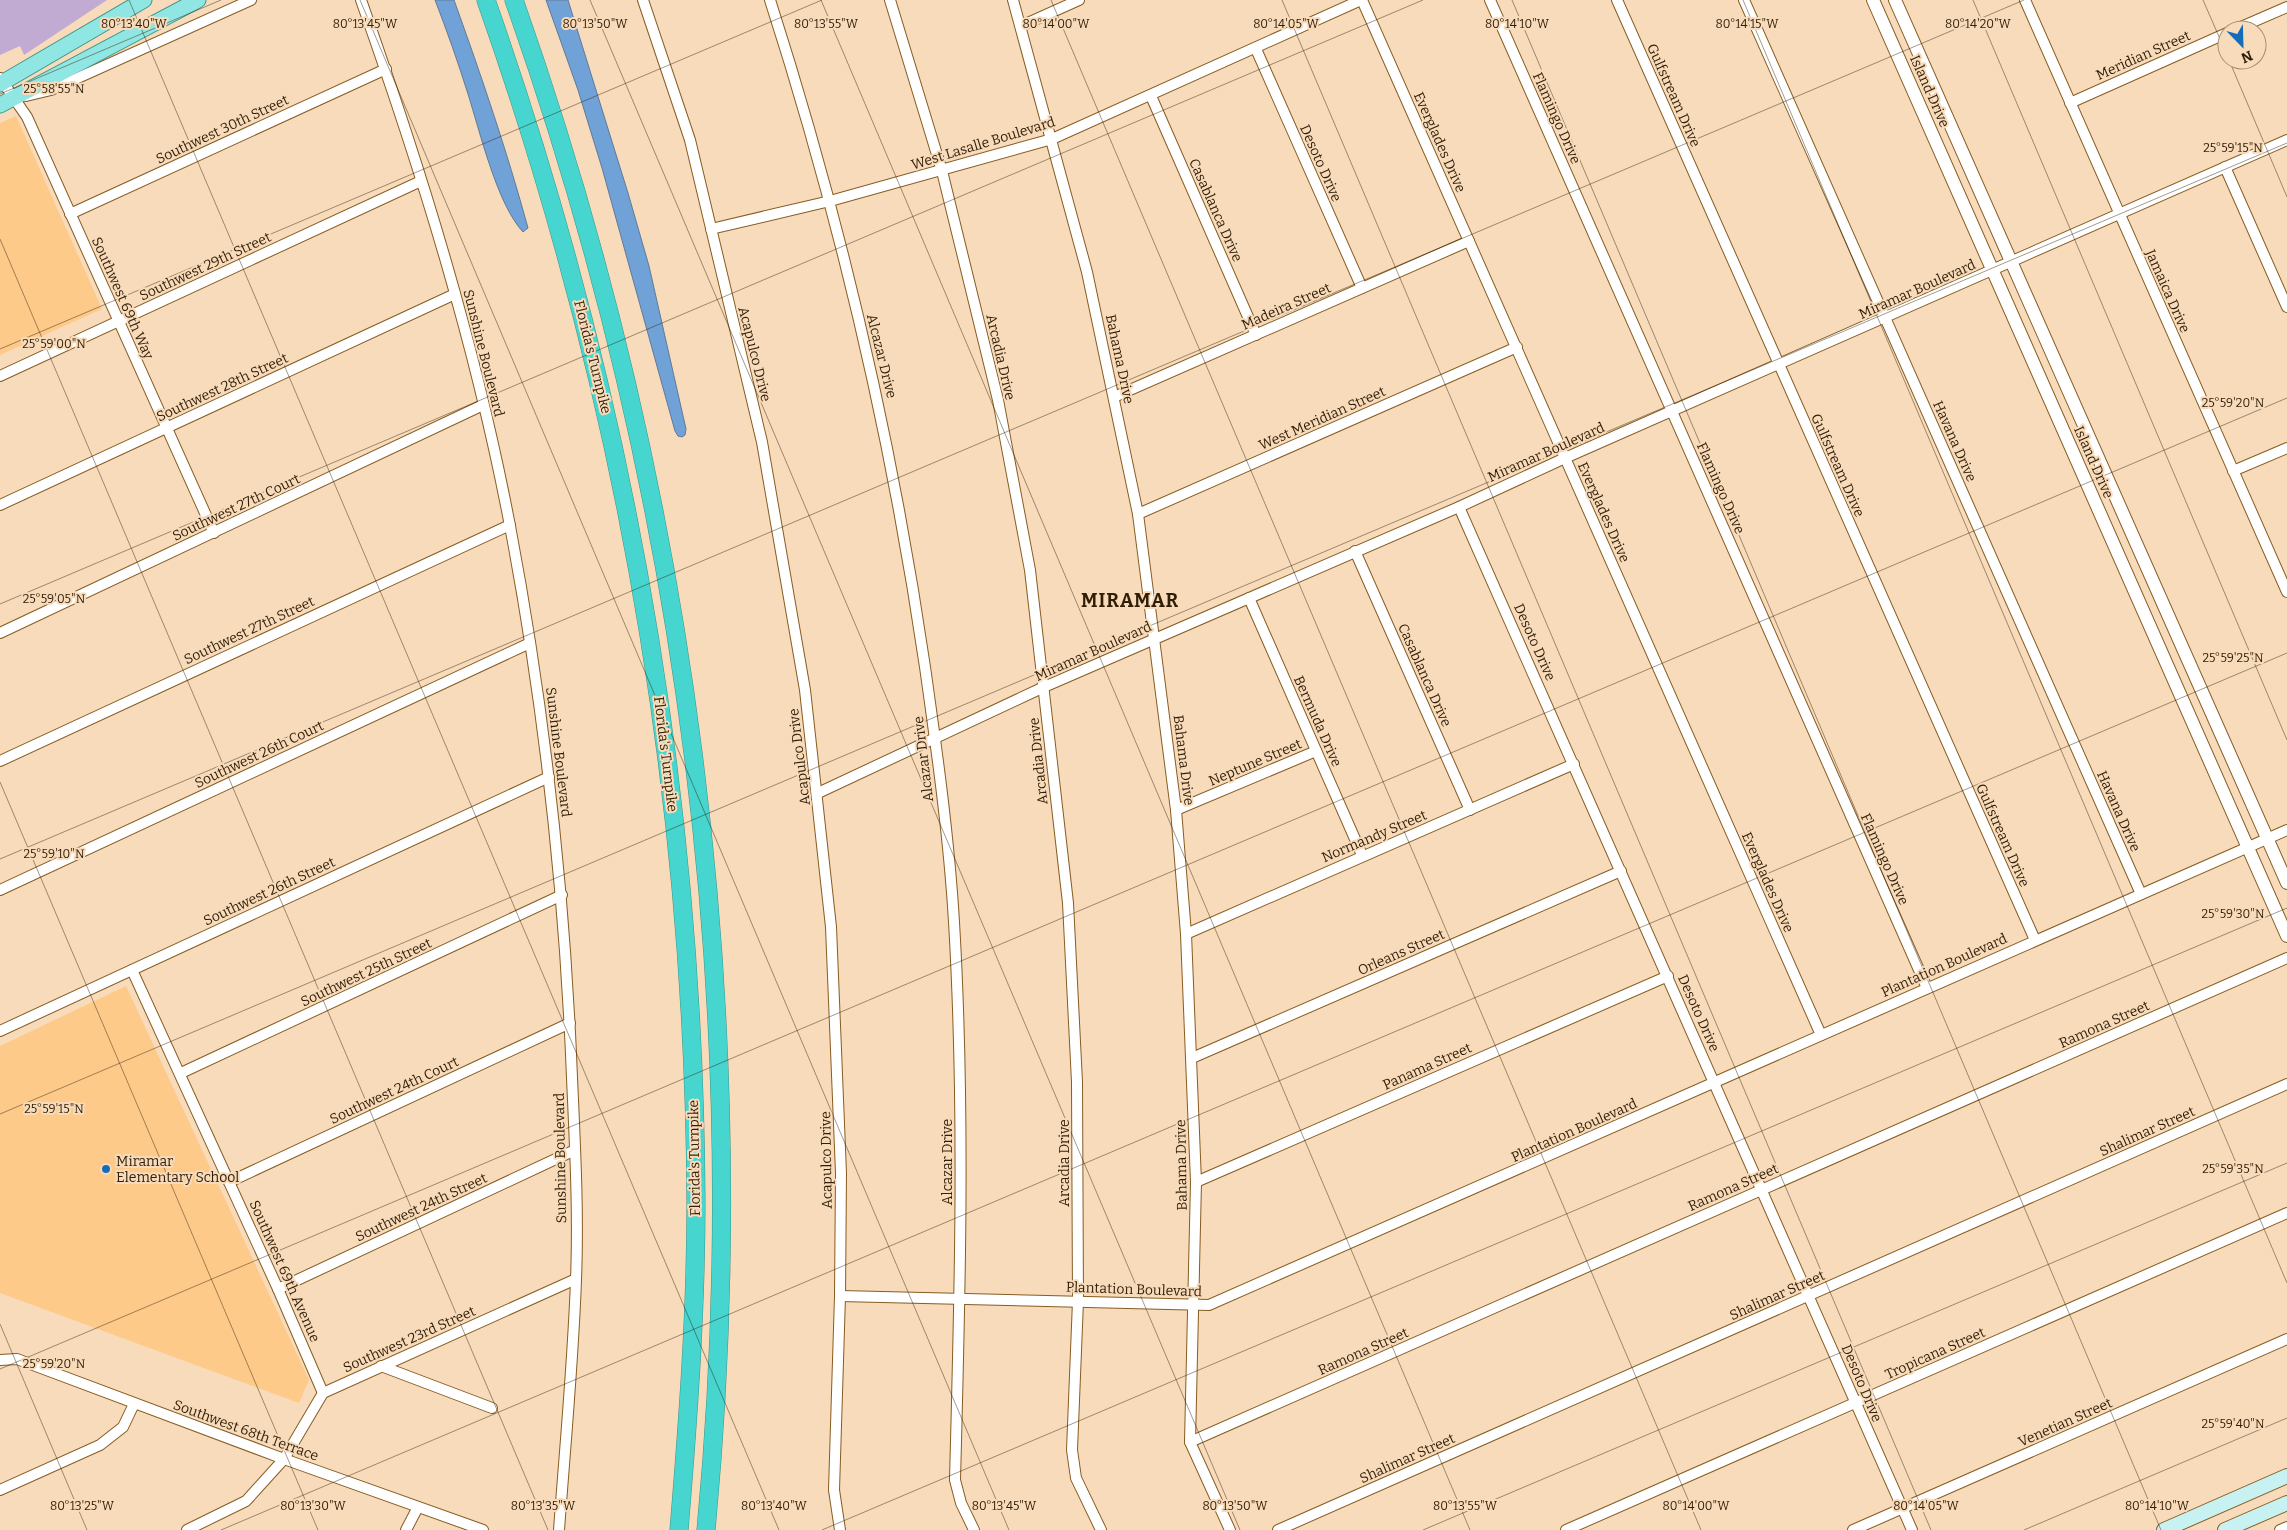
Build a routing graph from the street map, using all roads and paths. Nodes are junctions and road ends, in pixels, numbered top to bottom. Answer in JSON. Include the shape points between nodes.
{"nodes":[{"id":1,"x":144,"y":0,"type":"edge"},
{"id":2,"x":198,"y":0,"type":"edge"},
{"id":3,"x":251,"y":0,"type":"edge"},
{"id":4,"x":361,"y":0,"type":"edge"},
{"id":5,"x":486,"y":0,"type":"edge"},
{"id":6,"x":514,"y":0,"type":"edge"},
{"id":7,"x":643,"y":0,"type":"edge"},
{"id":8,"x":770,"y":0,"type":"edge"},
{"id":9,"x":890,"y":0,"type":"edge"},
{"id":10,"x":1013,"y":0,"type":"edge"},
{"id":11,"x":1080,"y":0,"type":"edge"},
{"id":12,"x":1361,"y":0,"type":"edge"},
{"id":13,"x":1490,"y":0,"type":"edge"},
{"id":14,"x":1618,"y":0,"type":"edge"},
{"id":15,"x":1744,"y":0,"type":"edge"},
{"id":16,"x":1873,"y":0,"type":"edge"},
{"id":17,"x":1895,"y":0,"type":"edge"},
{"id":18,"x":2026,"y":0,"type":"edge"},
{"id":19,"x":2287,"y":6,"type":"edge"},
{"id":20,"x":2256,"y":20,"type":"edge"},
{"id":21,"x":1021,"y":26,"type":"junction"},
{"id":22,"x":2217,"y":37,"type":"edge"},
{"id":23,"x":1256,"y":49,"type":"junction"},
{"id":24,"x":386,"y":69,"type":"junction"},
{"id":25,"x":1,"y":81,"type":"edge"},
{"id":26,"x":1151,"y":96,"type":"junction"},
{"id":27,"x":15,"y":98,"type":"junction"},
{"id":28,"x":2070,"y":103,"type":"junction"},
{"id":29,"x":0,"y":105,"type":"edge"},
{"id":30,"x":1052,"y":139,"type":"junction"},
{"id":31,"x":2287,"y":140,"type":"edge"},
{"id":32,"x":2225,"y":167,"type":"junction"},
{"id":33,"x":942,"y":171,"type":"junction"},
{"id":34,"x":421,"y":180,"type":"junction"},
{"id":35,"x":830,"y":201,"type":"junction"},
{"id":36,"x":70,"y":214,"type":"junction"},
{"id":37,"x":2118,"y":214,"type":"junction"},
{"id":38,"x":711,"y":229,"type":"junction"},
{"id":39,"x":1470,"y":242,"type":"junction"},
{"id":40,"x":2012,"y":261,"type":"junction"},
{"id":41,"x":1992,"y":270,"type":"junction"},
{"id":42,"x":1362,"y":288,"type":"junction"},
{"id":43,"x":455,"y":294,"type":"junction"},
{"id":44,"x":2287,"y":307,"type":"edge"},
{"id":45,"x":1885,"y":318,"type":"junction"},
{"id":46,"x":118,"y":321,"type":"junction"},
{"id":47,"x":1256,"y":335,"type":"junction"},
{"id":48,"x":1517,"y":347,"type":"junction"},
{"id":49,"x":1778,"y":364,"type":"junction"},
{"id":50,"x":0,"y":376,"type":"edge"},
{"id":51,"x":1114,"y":397,"type":"junction"},
{"id":52,"x":483,"y":405,"type":"junction"},
{"id":53,"x":1672,"y":411,"type":"junction"},
{"id":54,"x":167,"y":427,"type":"junction"},
{"id":55,"x":2287,"y":448,"type":"edge"},
{"id":56,"x":1565,"y":458,"type":"junction"},
{"id":57,"x":2233,"y":471,"type":"junction"},
{"id":58,"x":0,"y":505,"type":"edge"},
{"id":59,"x":1459,"y":507,"type":"junction"},
{"id":60,"x":1138,"y":514,"type":"junction"},
{"id":61,"x":510,"y":524,"type":"junction"},
{"id":62,"x":214,"y":533,"type":"junction"},
{"id":63,"x":1354,"y":551,"type":"junction"},
{"id":64,"x":2284,"y":578,"type":"edge"},
{"id":65,"x":2287,"y":592,"type":"edge"},
{"id":66,"x":1249,"y":598,"type":"junction"},
{"id":67,"x":0,"y":633,"type":"edge"},
{"id":68,"x":1155,"y":639,"type":"junction"},
{"id":69,"x":530,"y":643,"type":"junction"},
{"id":70,"x":1044,"y":687,"type":"junction"},
{"id":71,"x":935,"y":739,"type":"junction"},
{"id":72,"x":1316,"y":751,"type":"junction"},
{"id":73,"x":0,"y":761,"type":"edge"},
{"id":74,"x":1574,"y":764,"type":"junction"},
{"id":75,"x":549,"y":776,"type":"junction"},
{"id":76,"x":818,"y":793,"type":"junction"},
{"id":77,"x":1176,"y":810,"type":"junction"},
{"id":78,"x":1470,"y":810,"type":"junction"},
{"id":79,"x":2287,"y":830,"type":"edge"},
{"id":80,"x":2267,"y":838,"type":"junction"},
{"id":81,"x":2248,"y":847,"type":"junction"},
{"id":82,"x":1362,"y":855,"type":"junction"},
{"id":83,"x":1621,"y":871,"type":"junction"},
{"id":84,"x":2287,"y":883,"type":"edge"},
{"id":85,"x":0,"y":890,"type":"edge"},
{"id":86,"x":2141,"y":894,"type":"junction"},
{"id":87,"x":562,"y":895,"type":"junction"},
{"id":88,"x":1186,"y":934,"type":"junction"},
{"id":89,"x":2287,"y":936,"type":"edge"},
{"id":90,"x":2035,"y":940,"type":"junction"},
{"id":91,"x":2287,"y":958,"type":"edge"},
{"id":92,"x":132,"y":970,"type":"junction"},
{"id":93,"x":1668,"y":976,"type":"junction"},
{"id":94,"x":1927,"y":988,"type":"junction"},
{"id":95,"x":570,"y":1023,"type":"junction"},
{"id":96,"x":0,"y":1031,"type":"edge"},
{"id":97,"x":1821,"y":1035,"type":"junction"},
{"id":98,"x":1192,"y":1058,"type":"junction"},
{"id":99,"x":181,"y":1073,"type":"junction"},
{"id":100,"x":1715,"y":1082,"type":"junction"},
{"id":101,"x":2287,"y":1084,"type":"edge"},
{"id":102,"x":575,"y":1150,"type":"junction"},
{"id":103,"x":229,"y":1182,"type":"junction"},
{"id":104,"x":1196,"y":1182,"type":"junction"},
{"id":105,"x":1761,"y":1190,"type":"junction"},
{"id":106,"x":2287,"y":1212,"type":"edge"},
{"id":107,"x":576,"y":1279,"type":"junction"},
{"id":108,"x":278,"y":1289,"type":"junction"},
{"id":109,"x":840,"y":1296,"type":"junction"},
{"id":110,"x":1810,"y":1296,"type":"junction"},
{"id":111,"x":960,"y":1299,"type":"junction"},
{"id":112,"x":1078,"y":1301,"type":"junction"},
{"id":113,"x":1193,"y":1306,"type":"junction"},
{"id":114,"x":2287,"y":1339,"type":"edge"},
{"id":115,"x":0,"y":1360,"type":"edge"},
{"id":116,"x":381,"y":1366,"type":"junction"},
{"id":117,"x":323,"y":1393,"type":"junction"},
{"id":118,"x":1855,"y":1403,"type":"junction"},
{"id":119,"x":134,"y":1404,"type":"junction"},
{"id":120,"x":492,"y":1408,"type":"dead end"},
{"id":121,"x":1190,"y":1442,"type":"junction"},
{"id":122,"x":284,"y":1459,"type":"junction"},
{"id":123,"x":2287,"y":1476,"type":"edge"},
{"id":124,"x":0,"y":1490,"type":"edge"},
{"id":125,"x":2287,"y":1503,"type":"edge"},
{"id":126,"x":418,"y":1507,"type":"junction"},
{"id":127,"x":1903,"y":1508,"type":"junction"},
{"id":128,"x":2287,"y":1527,"type":"edge"},
{"id":129,"x":187,"y":1530,"type":"edge"},
{"id":130,"x":406,"y":1530,"type":"edge"},
{"id":131,"x":483,"y":1530,"type":"edge"},
{"id":132,"x":559,"y":1530,"type":"edge"},
{"id":133,"x":679,"y":1530,"type":"edge"},
{"id":134,"x":706,"y":1530,"type":"edge"},
{"id":135,"x":840,"y":1530,"type":"edge"},
{"id":136,"x":974,"y":1530,"type":"edge"},
{"id":137,"x":1101,"y":1530,"type":"edge"},
{"id":138,"x":1230,"y":1530,"type":"edge"},
{"id":139,"x":1278,"y":1530,"type":"edge"},
{"id":140,"x":1566,"y":1530,"type":"edge"},
{"id":141,"x":1853,"y":1530,"type":"edge"},
{"id":142,"x":1912,"y":1530,"type":"edge"},
{"id":143,"x":2164,"y":1530,"type":"edge"},
{"id":144,"x":2225,"y":1530,"type":"edge"},
{"id":145,"x":2280,"y":1530,"type":"edge"}],
"edges":[{"from":1,"to":25,"type":"main road"},
{"from":2,"to":27,"type":"main road"},
{"from":3,"to":27,"type":"street","via":[[51,90]]},
{"from":4,"to":24,"type":"street","name":"Sunshine Boulevard"},
{"from":5,"to":133,"type":"highway","name":"Florida's Turnpike","via":[[553,205],[602,394],[643,592],[666,746],[687,959],[695,1148],[690,1398]]},
{"from":6,"to":134,"type":"highway","name":"Florida's Turnpike","via":[[572,177],[617,342],[657,522],[692,734],[714,968],[721,1138],[720,1306]]},
{"from":7,"to":38,"type":"street","name":"Acapulco Drive","via":[[690,140]]},
{"from":8,"to":35,"type":"street","name":"Alcazar Drive"},
{"from":9,"to":33,"type":"street","name":"Arcadia Drive"},
{"from":10,"to":21,"type":"street","name":"Bahama Drive"},
{"from":11,"to":21,"type":"street"},
{"from":12,"to":23,"type":"street","name":"West Lasalle Boulevard"},
{"from":12,"to":39,"type":"street","name":"Everglades Drive"},
{"from":13,"to":53,"type":"street","name":"Flamingo Drive"},
{"from":14,"to":49,"type":"street","name":"Gulfstream Drive"},
{"from":15,"to":45,"type":"street","name":"Havana Drive"},
{"from":16,"to":41,"type":"street","name":"Island Drive"},
{"from":17,"to":40,"type":"street","name":"Island Drive"},
{"from":18,"to":28,"type":"street","name":"Jamaica Drive"},
{"from":19,"to":20,"type":"street"},
{"from":21,"to":30,"type":"street","name":"Bahama Drive"},
{"from":22,"to":28,"type":"street","name":"Meridian Street"},
{"from":23,"to":26,"type":"street","name":"West Lasalle Boulevard"},
{"from":23,"to":42,"type":"street","name":"Desoto Drive"},
{"from":24,"to":34,"type":"street","name":"Sunshine Boulevard"},
{"from":24,"to":36,"type":"street","name":"Southwest 30th Street"},
{"from":25,"to":27,"type":"street","name":"Southwest 69th Way"},
{"from":26,"to":30,"type":"street","name":"West Lasalle Boulevard"},
{"from":26,"to":47,"type":"street","name":"Casablanca Drive"},
{"from":27,"to":29,"type":"main road"},
{"from":27,"to":36,"type":"street","name":"Southwest 69th Way","via":[[27,117]]},
{"from":28,"to":37,"type":"street","name":"Jamaica Drive"},
{"from":30,"to":33,"type":"street","name":"West Lasalle Boulevard"},
{"from":30,"to":51,"type":"street","name":"Bahama Drive","via":[[1087,272]]},
{"from":31,"to":32,"type":"street","name":"Miramar Boulevard"},
{"from":32,"to":37,"type":"street","name":"Miramar Boulevard"},
{"from":32,"to":44,"type":"street"},
{"from":33,"to":35,"type":"street","name":"West Lasalle Boulevard"},
{"from":33,"to":70,"type":"street","name":"Arcadia Drive","via":[[998,400],[1030,570]]},
{"from":34,"to":43,"type":"street","name":"Sunshine Boulevard"},
{"from":34,"to":46,"type":"street","name":"Southwest 29th Street"},
{"from":35,"to":38,"type":"street","name":"West Lasalle Boulevard"},
{"from":35,"to":71,"type":"street","name":"Alcazar Drive","via":[[882,417],[917,610]]},
{"from":36,"to":46,"type":"street","name":"Southwest 69th Way"},
{"from":37,"to":40,"type":"street","name":"Miramar Boulevard"},
{"from":37,"to":57,"type":"street","name":"Jamaica Drive"},
{"from":38,"to":76,"type":"street","name":"Acapulco Drive","via":[[762,442],[805,690]]},
{"from":39,"to":42,"type":"street","name":"Madeira Street"},
{"from":39,"to":48,"type":"street","name":"Everglades Drive"},
{"from":40,"to":41,"type":"street","name":"Miramar Boulevard"},
{"from":40,"to":80,"type":"street","name":"Island Drive"},
{"from":41,"to":45,"type":"street","name":"Miramar Boulevard"},
{"from":41,"to":81,"type":"street","name":"Island Drive"},
{"from":42,"to":47,"type":"street","name":"Madeira Street"},
{"from":43,"to":52,"type":"street","name":"Sunshine Boulevard"},
{"from":43,"to":54,"type":"street","name":"Southwest 28th Street"},
{"from":45,"to":49,"type":"street","name":"Miramar Boulevard"},
{"from":45,"to":86,"type":"street","name":"Havana Drive"},
{"from":46,"to":50,"type":"street","name":"Southwest 29th Street"},
{"from":46,"to":54,"type":"street","name":"Southwest 69th Way"},
{"from":47,"to":51,"type":"street","name":"Madeira Street"},
{"from":48,"to":56,"type":"street","name":"Everglades Drive"},
{"from":48,"to":60,"type":"street","name":"West Meridian Street"},
{"from":49,"to":53,"type":"street","name":"Miramar Boulevard"},
{"from":49,"to":90,"type":"street","name":"Gulfstream Drive"},
{"from":51,"to":60,"type":"street","name":"Bahama Drive"},
{"from":52,"to":61,"type":"street","name":"Sunshine Boulevard"},
{"from":52,"to":62,"type":"street","name":"Southwest 27th Court"},
{"from":53,"to":56,"type":"street","name":"Miramar Boulevard"},
{"from":53,"to":94,"type":"street","name":"Flamingo Drive"},
{"from":54,"to":58,"type":"street","name":"Southwest 28th Street"},
{"from":54,"to":62,"type":"street","name":"Southwest 69th Way"},
{"from":55,"to":57,"type":"street"},
{"from":56,"to":59,"type":"street","name":"Miramar Boulevard"},
{"from":56,"to":97,"type":"street","name":"Everglades Drive"},
{"from":57,"to":64,"type":"street","name":"Jamaica Drive"},
{"from":59,"to":63,"type":"street","name":"Miramar Boulevard"},
{"from":59,"to":74,"type":"street","name":"Desoto Drive"},
{"from":60,"to":68,"type":"street","name":"Bahama Drive"},
{"from":61,"to":69,"type":"street","name":"Sunshine Boulevard"},
{"from":61,"to":73,"type":"street","name":"Southwest 27th Street"},
{"from":62,"to":67,"type":"street","name":"Southwest 27th Court"},
{"from":63,"to":66,"type":"street","name":"Miramar Boulevard"},
{"from":63,"to":78,"type":"street","name":"Casablanca Drive"},
{"from":64,"to":65,"type":"street","name":"Jamaica Drive"},
{"from":66,"to":68,"type":"street","name":"Miramar Boulevard"},
{"from":66,"to":72,"type":"street","name":"Bermuda Drive"},
{"from":68,"to":70,"type":"street","name":"Miramar Boulevard"},
{"from":68,"to":77,"type":"street","name":"Bahama Drive"},
{"from":69,"to":75,"type":"street","name":"Sunshine Boulevard"},
{"from":69,"to":85,"type":"street","name":"Southwest 26th Court"},
{"from":70,"to":71,"type":"street","name":"Miramar Boulevard"},
{"from":70,"to":112,"type":"street","name":"Arcadia Drive","via":[[1068,903],[1077,1082]]},
{"from":71,"to":76,"type":"street","name":"Miramar Boulevard"},
{"from":71,"to":111,"type":"street","name":"Alcazar Drive","via":[[954,920],[960,1100]]},
{"from":72,"to":77,"type":"street","name":"Neptune Street"},
{"from":72,"to":82,"type":"street","name":"Bermuda Drive"},
{"from":74,"to":78,"type":"street","name":"Normandy Street"},
{"from":74,"to":83,"type":"street","name":"Desoto Drive"},
{"from":75,"to":87,"type":"street","name":"Sunshine Boulevard"},
{"from":75,"to":92,"type":"street","name":"Southwest 26th Street"},
{"from":76,"to":109,"type":"street","name":"Acapulco Drive","via":[[831,928],[841,1173]]},
{"from":77,"to":88,"type":"street","name":"Bahama Drive"},
{"from":78,"to":82,"type":"street","name":"Normandy Street"},
{"from":79,"to":80,"type":"street","name":"Plantation Boulevard"},
{"from":80,"to":81,"type":"street","name":"Plantation Boulevard"},
{"from":80,"to":84,"type":"street","name":"Island Drive"},
{"from":81,"to":86,"type":"street","name":"Plantation Boulevard"},
{"from":81,"to":89,"type":"street","name":"Island Drive"},
{"from":82,"to":88,"type":"street","name":"Normandy Street"},
{"from":83,"to":93,"type":"street","name":"Desoto Drive"},
{"from":83,"to":98,"type":"street","name":"Orleans Street"},
{"from":86,"to":90,"type":"street","name":"Plantation Boulevard"},
{"from":87,"to":95,"type":"street","name":"Sunshine Boulevard"},
{"from":87,"to":99,"type":"street","name":"Southwest 25th Street"},
{"from":88,"to":98,"type":"street","name":"Bahama Drive"},
{"from":90,"to":94,"type":"street","name":"Plantation Boulevard"},
{"from":91,"to":105,"type":"street","name":"Ramona Street"},
{"from":92,"to":96,"type":"street","name":"Southwest 26th Street"},
{"from":92,"to":99,"type":"street","name":"Southwest 69th Avenue"},
{"from":93,"to":100,"type":"street","name":"Desoto Drive"},
{"from":93,"to":104,"type":"street","name":"Panama Street"},
{"from":94,"to":97,"type":"street","name":"Plantation Boulevard"},
{"from":95,"to":102,"type":"street","name":"Sunshine Boulevard"},
{"from":95,"to":103,"type":"street","name":"Southwest 24th Court"},
{"from":97,"to":100,"type":"street","name":"Plantation Boulevard"},
{"from":98,"to":104,"type":"street","name":"Bahama Drive"},
{"from":99,"to":103,"type":"street","name":"Southwest 69th Avenue"},
{"from":100,"to":105,"type":"street","name":"Desoto Drive"},
{"from":100,"to":113,"type":"street","name":"Plantation Boulevard","via":[[1209,1305]]},
{"from":101,"to":110,"type":"street","name":"Shalimar Street"},
{"from":102,"to":107,"type":"street","name":"Sunshine Boulevard"},
{"from":102,"to":108,"type":"street","name":"Southwest 24th Street"},
{"from":103,"to":108,"type":"street","name":"Southwest 69th Avenue"},
{"from":104,"to":113,"type":"street","name":"Bahama Drive"},
{"from":105,"to":110,"type":"street","name":"Desoto Drive"},
{"from":105,"to":121,"type":"street","name":"Ramona Street"},
{"from":106,"to":118,"type":"street","name":"Tropicana Street"},
{"from":107,"to":116,"type":"street","name":"Southwest 23rd Street"},
{"from":107,"to":132,"type":"street","name":"Sunshine Boulevard"},
{"from":108,"to":117,"type":"street","name":"Southwest 69th Avenue"},
{"from":109,"to":111,"type":"street","name":"Plantation Boulevard"},
{"from":109,"to":135,"type":"street","name":"Acapulco Drive","via":[[834,1490]]},
{"from":110,"to":118,"type":"street","name":"Desoto Drive"},
{"from":110,"to":139,"type":"street","name":"Shalimar Street"},
{"from":111,"to":112,"type":"street","name":"Plantation Boulevard"},
{"from":111,"to":136,"type":"street","name":"Alcazar Drive","via":[[955,1480],[961,1503]]},
{"from":112,"to":113,"type":"street","name":"Plantation Boulevard"},
{"from":112,"to":137,"type":"street","name":"Arcadia Drive","via":[[1072,1450],[1076,1478]]},
{"from":113,"to":121,"type":"street","name":"Bahama Drive"},
{"from":114,"to":127,"type":"street","name":"Venetian Street"},
{"from":115,"to":119,"type":"street","name":"Southwest 68th Terrace","via":[[17,1359]]},
{"from":116,"to":117,"type":"street","name":"Southwest 23rd Street"},
{"from":116,"to":120,"type":"street"},
{"from":117,"to":122,"type":"street"},
{"from":118,"to":127,"type":"street","name":"Desoto Drive"},
{"from":118,"to":140,"type":"street","name":"Tropicana Street"},
{"from":119,"to":122,"type":"street","name":"Southwest 68th Terrace"},
{"from":119,"to":124,"type":"street","via":[[123,1427],[100,1444]]},
{"from":121,"to":138,"type":"street","name":"Bahama Drive"},
{"from":122,"to":126,"type":"street","name":"Southwest 68th Terrace"},
{"from":122,"to":129,"type":"street","via":[[246,1502]]},
{"from":123,"to":143,"type":"main road"},
{"from":125,"to":144,"type":"main road"},
{"from":126,"to":130,"type":"street"},
{"from":126,"to":131,"type":"street","name":"Southwest 68th Terrace"},
{"from":127,"to":141,"type":"street","name":"Venetian Street"},
{"from":127,"to":142,"type":"street","name":"Desoto Drive"},
{"from":128,"to":145,"type":"street"}]}
